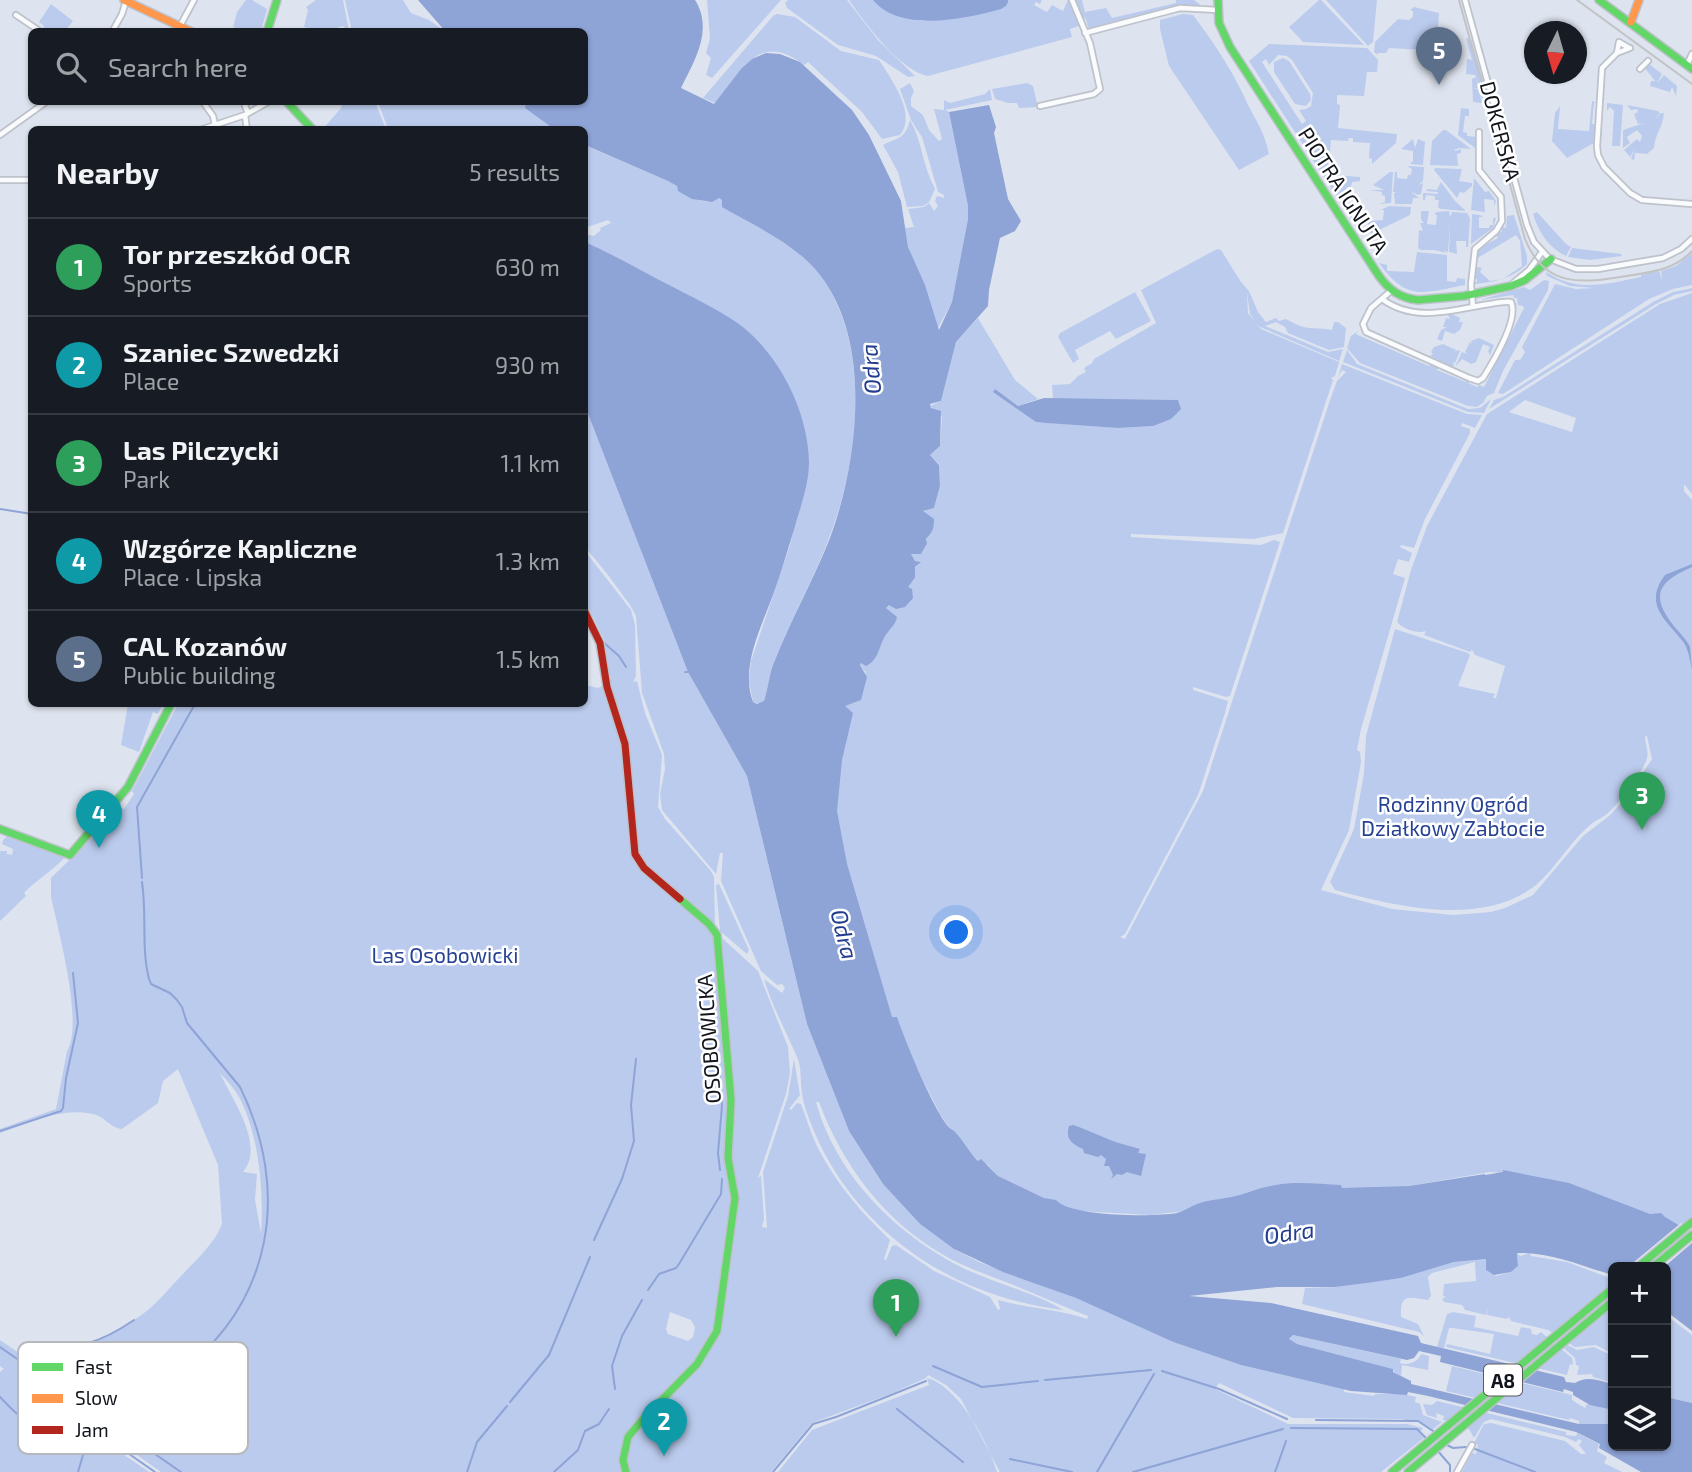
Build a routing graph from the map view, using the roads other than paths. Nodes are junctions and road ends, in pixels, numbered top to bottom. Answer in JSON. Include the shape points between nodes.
{"nodes":[{"id":1,"x":125,"y":0,"type":"edge"},
{"id":2,"x":194,"y":0,"type":"edge"},
{"id":3,"x":277,"y":0,"type":"edge"},
{"id":4,"x":1072,"y":0,"type":"edge"},
{"id":5,"x":1218,"y":0,"type":"edge"},
{"id":6,"x":1465,"y":0,"type":"edge"},
{"id":7,"x":1599,"y":0,"type":"edge"},
{"id":8,"x":1639,"y":0,"type":"edge"},
{"id":9,"x":1218,"y":10,"type":"junction"},
{"id":10,"x":16,"y":15,"type":"dead end"},
{"id":11,"x":1631,"y":22,"type":"junction"},
{"id":12,"x":180,"y":26,"type":"junction"},
{"id":13,"x":35,"y":28,"type":"edge"},
{"id":14,"x":113,"y":28,"type":"edge"},
{"id":15,"x":184,"y":28,"type":"edge"},
{"id":16,"x":268,"y":28,"type":"edge"},
{"id":17,"x":1086,"y":33,"type":"junction"},
{"id":18,"x":1618,"y":54,"type":"dead end"},
{"id":19,"x":1692,"y":54,"type":"edge"},
{"id":20,"x":1648,"y":61,"type":"dead end"},
{"id":21,"x":1689,"y":67,"type":"edge"},
{"id":22,"x":1640,"y":69,"type":"dead end"},
{"id":23,"x":41,"y":105,"type":"edge"},
{"id":24,"x":205,"y":105,"type":"edge"},
{"id":25,"x":246,"y":105,"type":"edge"},
{"id":26,"x":262,"y":105,"type":"edge"},
{"id":27,"x":290,"y":105,"type":"edge"},
{"id":28,"x":1040,"y":106,"type":"dead end"},
{"id":29,"x":246,"y":114,"type":"junction"},
{"id":30,"x":216,"y":126,"type":"edge"},
{"id":31,"x":218,"y":126,"type":"edge"},
{"id":32,"x":247,"y":126,"type":"edge"},
{"id":33,"x":309,"y":126,"type":"edge"},
{"id":34,"x":1479,"y":132,"type":"dead end"},
{"id":35,"x":0,"y":135,"type":"edge"},
{"id":36,"x":0,"y":180,"type":"edge"},
{"id":37,"x":28,"y":180,"type":"edge"},
{"id":38,"x":1692,"y":204,"type":"edge"},
{"id":39,"x":1692,"y":239,"type":"edge"},
{"id":40,"x":1549,"y":257,"type":"junction"},
{"id":41,"x":1392,"y":290,"type":"junction"},
{"id":42,"x":1471,"y":293,"type":"junction"},
{"id":43,"x":1382,"y":299,"type":"junction"},
{"id":44,"x":1474,"y":307,"type":"junction"},
{"id":45,"x":588,"y":618,"type":"edge"},
{"id":46,"x":170,"y":707,"type":"edge"},
{"id":47,"x":0,"y":829,"type":"edge"},
{"id":48,"x":1692,"y":1222,"type":"edge"},
{"id":49,"x":1692,"y":1235,"type":"edge"},
{"id":50,"x":1644,"y":1262,"type":"edge"},
{"id":51,"x":1659,"y":1262,"type":"edge"},
{"id":52,"x":1608,"y":1292,"type":"edge"},
{"id":53,"x":1608,"y":1305,"type":"edge"},
{"id":54,"x":1472,"y":1445,"type":"dead end"},
{"id":55,"x":626,"y":1472,"type":"edge"},
{"id":56,"x":1392,"y":1472,"type":"edge"},
{"id":57,"x":1408,"y":1472,"type":"edge"},
{"id":58,"x":1457,"y":1472,"type":"edge"}],
"edges":[{"from":1,"to":12,"type":"main road"},
{"from":1,"to":14,"type":"street"},
{"from":2,"to":12,"type":"street"},
{"from":3,"to":16,"type":"main road"},
{"from":4,"to":17,"type":"street"},
{"from":5,"to":9,"type":"main road","name":"PIOTRA IGNUTA"},
{"from":6,"to":40,"type":"street","name":"DOKERSKA","via":[[1527,225],[1534,242]]},
{"from":7,"to":11,"type":"main road"},
{"from":8,"to":11,"type":"main road"},
{"from":9,"to":17,"type":"street","via":[[1180,8]]},
{"from":9,"to":41,"type":"main road","name":"PIOTRA IGNUTA","via":[[1230,47]]},
{"from":10,"to":13,"type":"street"},
{"from":11,"to":21,"type":"main road"},
{"from":12,"to":15,"type":"main road"},
{"from":17,"to":28,"type":"street","via":[[1100,89]]},
{"from":18,"to":38,"type":"street","via":[[1602,68],[1598,155],[1604,167],[1642,200]]},
{"from":19,"to":21,"type":"street"},
{"from":20,"to":22,"type":"street"},
{"from":23,"to":35,"type":"street"},
{"from":24,"to":30,"type":"street"},
{"from":25,"to":29,"type":"street"},
{"from":26,"to":29,"type":"street"},
{"from":27,"to":33,"type":"main road"},
{"from":29,"to":31,"type":"street"},
{"from":29,"to":32,"type":"street"},
{"from":34,"to":42,"type":"street","name":"DOKERSKA","via":[[1479,170],[1501,197],[1502,221],[1475,249]]},
{"from":36,"to":37,"type":"street"},
{"from":39,"to":40,"type":"street","via":[[1663,258],[1598,270],[1576,270]]},
{"from":40,"to":42,"type":"main road","via":[[1524,281]]},
{"from":41,"to":42,"type":"main road","via":[[1421,301]]},
{"from":41,"to":43,"type":"street"},
{"from":42,"to":44,"type":"street","name":"DOKERSKA"},
{"from":43,"to":44,"type":"street","via":[[1417,313]]},
{"from":43,"to":44,"type":"street","via":[[1367,313],[1366,332],[1478,381],[1514,311],[1508,301]]},
{"from":45,"to":55,"type":"main road","name":"OSOBOWICKA","via":[[599,640],[607,687],[625,744],[635,854],[644,868],[717,935],[731,1100],[728,1158],[735,1198],[716,1332],[709,1347],[634,1428],[624,1454]]},
{"from":46,"to":47,"type":"main road","via":[[120,800],[70,855]]},
{"from":48,"to":50,"type":"main road"},
{"from":49,"to":51,"type":"main road"},
{"from":52,"to":56,"type":"main road","number":"A8"},
{"from":53,"to":57,"type":"main road","number":"A8"},
{"from":54,"to":58,"type":"street"}]}
